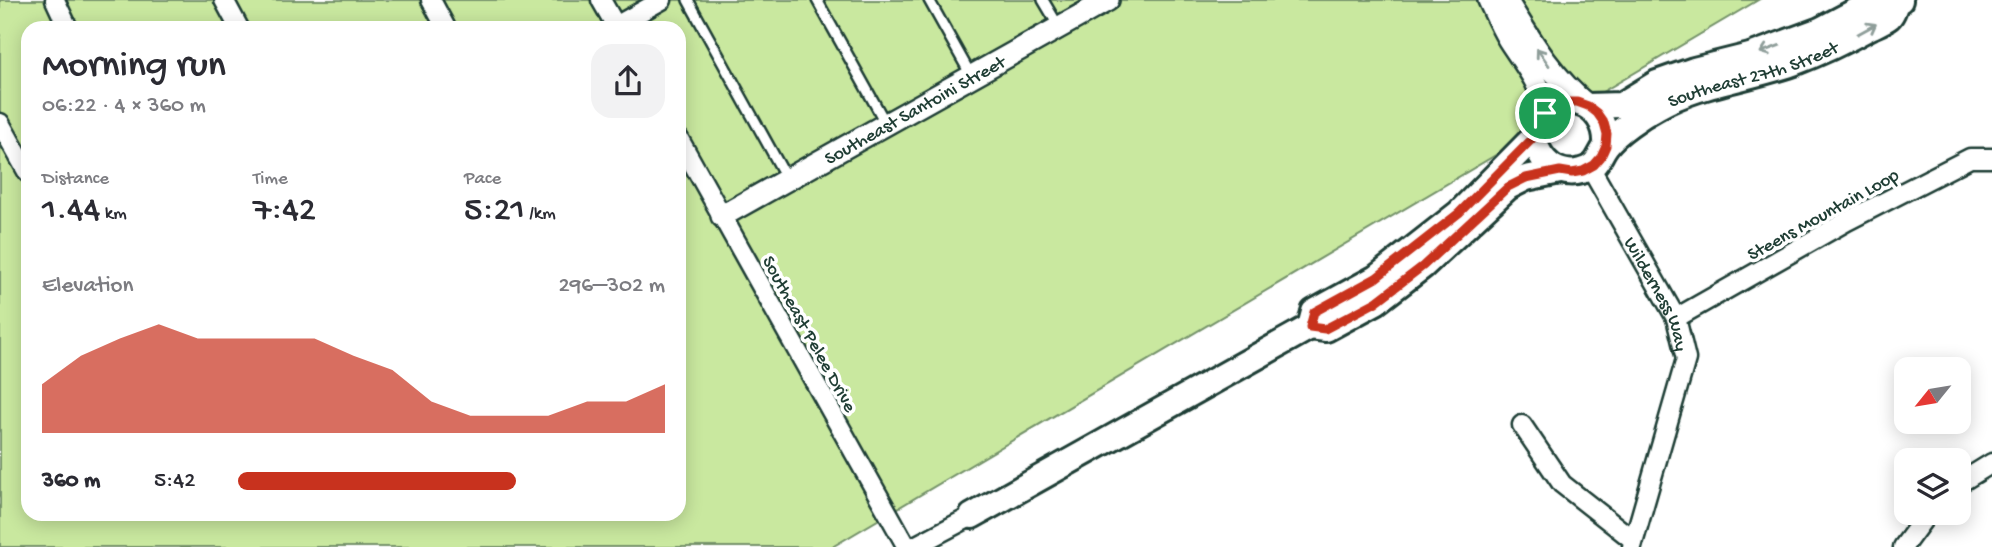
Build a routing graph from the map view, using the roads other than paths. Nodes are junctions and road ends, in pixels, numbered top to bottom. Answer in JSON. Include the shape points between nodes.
{"nodes":[{"id":1,"x":55,"y":0,"type":"edge"},
{"id":2,"x":224,"y":0,"type":"edge"},
{"id":3,"x":430,"y":0,"type":"edge"},
{"id":4,"x":601,"y":0,"type":"edge"},
{"id":5,"x":662,"y":0,"type":"edge"},
{"id":6,"x":688,"y":0,"type":"edge"},
{"id":7,"x":817,"y":0,"type":"edge"},
{"id":8,"x":929,"y":0,"type":"edge"},
{"id":9,"x":1043,"y":0,"type":"edge"},
{"id":10,"x":1108,"y":0,"type":"edge"},
{"id":11,"x":1489,"y":0,"type":"edge"},
{"id":12,"x":1506,"y":0,"type":"edge"},
{"id":13,"x":1890,"y":1,"type":"edge"},
{"id":14,"x":65,"y":21,"type":"edge"},
{"id":15,"x":235,"y":21,"type":"edge"},
{"id":16,"x":442,"y":21,"type":"edge"},
{"id":17,"x":612,"y":21,"type":"edge"},
{"id":18,"x":625,"y":21,"type":"edge"},
{"id":19,"x":1059,"y":27,"type":"junction"},
{"id":20,"x":972,"y":77,"type":"junction"},
{"id":21,"x":1588,"y":106,"type":"junction"},
{"id":22,"x":0,"y":124,"type":"edge"},
{"id":23,"x":1540,"y":124,"type":"junction"},
{"id":24,"x":886,"y":125,"type":"junction"},
{"id":25,"x":1606,"y":146,"type":"junction"},
{"id":26,"x":686,"y":152,"type":"edge"},
{"id":27,"x":1992,"y":158,"type":"edge"},
{"id":28,"x":21,"y":161,"type":"edge"},
{"id":29,"x":1590,"y":167,"type":"junction"},
{"id":30,"x":1560,"y":171,"type":"junction"},
{"id":31,"x":788,"y":180,"type":"junction"},
{"id":32,"x":722,"y":216,"type":"junction"},
{"id":33,"x":1676,"y":318,"type":"junction"},
{"id":34,"x":1310,"y":327,"type":"junction"},
{"id":35,"x":1522,"y":425,"type":"dead end"},
{"id":36,"x":1992,"y":463,"type":"edge"},
{"id":37,"x":1971,"y":476,"type":"edge"},
{"id":38,"x":972,"y":516,"type":"joint"},
{"id":39,"x":1919,"y":525,"type":"edge"},
{"id":40,"x":1632,"y":543,"type":"edge"},
{"id":41,"x":907,"y":547,"type":"edge"},
{"id":42,"x":913,"y":547,"type":"edge"},
{"id":43,"x":1903,"y":547,"type":"edge"}],
"edges":[{"from":1,"to":14,"type":"street"},
{"from":2,"to":15,"type":"street"},
{"from":3,"to":16,"type":"street"},
{"from":4,"to":17,"type":"street"},
{"from":5,"to":18,"type":"street"},
{"from":6,"to":31,"type":"lane"},
{"from":7,"to":24,"type":"lane"},
{"from":8,"to":20,"type":"lane"},
{"from":9,"to":19,"type":"lane"},
{"from":10,"to":19,"type":"street","name":"Southeast Santoini Street"},
{"from":11,"to":23,"type":"street","via":[[1542,94]]},
{"from":21,"to":12,"type":"street","one_way":true,"via":[[1566,88]]},
{"from":13,"to":21,"type":"main road","name":"Southeast 27th Street","one_way":true,"via":[[1750,56],[1657,83],[1621,105]]},
{"from":25,"to":13,"type":"main road","name":"Southeast 27th Street","one_way":true,"via":[[1680,94],[1793,63],[1840,44],[1890,16]]},
{"from":19,"to":20,"type":"street","name":"Southeast Santoini Street"},
{"from":20,"to":24,"type":"street","name":"Southeast Santoini Street"},
{"from":21,"to":23,"type":"main road","via":[[1577,102],[1554,106]]},
{"from":21,"to":25,"type":"main road","via":[[1604,123]]},
{"from":22,"to":28,"type":"street"},
{"from":23,"to":30,"type":"main road","via":[[1537,146],[1550,166]]},
{"from":23,"to":34,"type":"main road","via":[[1459,213],[1376,278],[1314,312]]},
{"from":24,"to":31,"type":"street","name":"Southeast Santoini Street"},
{"from":25,"to":29,"type":"main road"},
{"from":26,"to":32,"type":"street","name":"Southeast Pelee Drive"},
{"from":27,"to":33,"type":"street","name":"Steens Mountain Loop","via":[[1970,158]]},
{"from":29,"to":30,"type":"main road","via":[[1572,173]]},
{"from":29,"to":33,"type":"street","name":"Wilderness Way"},
{"from":30,"to":34,"type":"main road","via":[[1508,187],[1423,266],[1376,302],[1325,329]]},
{"from":31,"to":32,"type":"street","name":"Southeast Santoini Street"},
{"from":32,"to":41,"type":"street","name":"Southeast Pelee Drive"},
{"from":33,"to":40,"type":"street","name":"Wilderness Way","via":[[1686,359]]},
{"from":34,"to":38,"type":"main road"},
{"from":35,"to":40,"type":"street","via":[[1562,484]]},
{"from":36,"to":37,"type":"street"},
{"from":38,"to":42,"type":"street"},
{"from":39,"to":43,"type":"street"}]}
